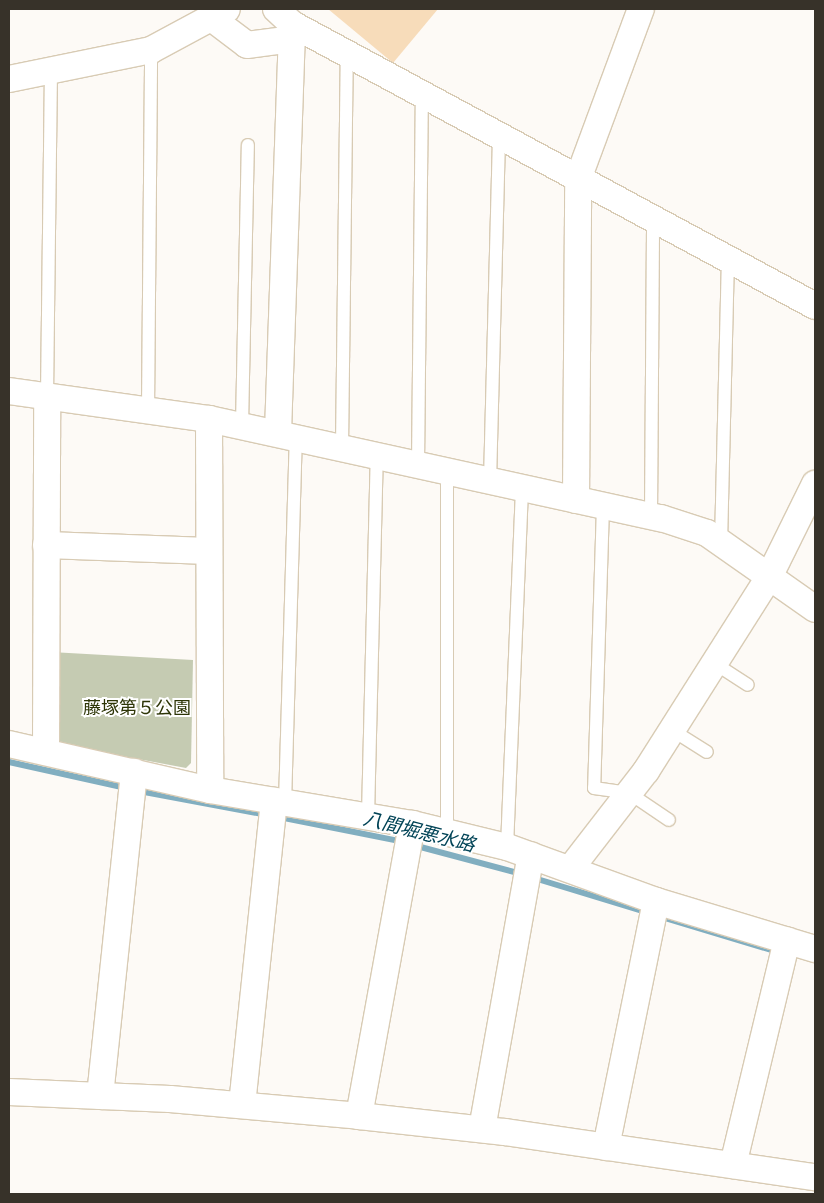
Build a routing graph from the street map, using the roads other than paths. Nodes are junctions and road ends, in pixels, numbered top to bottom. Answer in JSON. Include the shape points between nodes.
{"nodes":[{"id":1,"x":641,"y":9,"type":"edge"},
{"id":2,"x":221,"y":14,"type":"edge"},
{"id":3,"x":286,"y":24,"type":"edge"},
{"id":4,"x":152,"y":50,"type":"junction"},
{"id":5,"x":347,"y":54,"type":"junction"},
{"id":6,"x":51,"y":70,"type":"junction"},
{"id":7,"x":9,"y":79,"type":"edge"},
{"id":8,"x":422,"y":94,"type":"junction"},
{"id":9,"x":499,"y":136,"type":"junction"},
{"id":10,"x":248,"y":145,"type":"dead end"},
{"id":11,"x":578,"y":179,"type":"junction"},
{"id":12,"x":653,"y":220,"type":"junction"},
{"id":13,"x":728,"y":261,"type":"junction"},
{"id":14,"x":815,"y":306,"type":"edge"},
{"id":15,"x":9,"y":391,"type":"edge"},
{"id":16,"x":47,"y":396,"type":"junction"},
{"id":17,"x":148,"y":410,"type":"junction"},
{"id":18,"x":209,"y":419,"type":"junction"},
{"id":19,"x":242,"y":425,"type":"junction"},
{"id":20,"x":287,"y":434,"type":"junction"},
{"id":21,"x":342,"y":447,"type":"junction"},
{"id":22,"x":377,"y":455,"type":"junction"},
{"id":23,"x":418,"y":464,"type":"junction"},
{"id":24,"x":447,"y":471,"type":"junction"},
{"id":25,"x":490,"y":481,"type":"junction"},
{"id":26,"x":815,"y":484,"type":"edge"},
{"id":27,"x":522,"y":488,"type":"junction"},
{"id":28,"x":576,"y":500,"type":"junction"},
{"id":29,"x":603,"y":506,"type":"junction"},
{"id":30,"x":651,"y":516,"type":"junction"},
{"id":31,"x":721,"y":543,"type":"junction"},
{"id":32,"x":46,"y":545,"type":"junction"},
{"id":33,"x":209,"y":551,"type":"junction"},
{"id":34,"x":770,"y":577,"type":"junction"},
{"id":35,"x":815,"y":609,"type":"edge"},
{"id":36,"x":714,"y":663,"type":"junction"},
{"id":37,"x":748,"y":685,"type":"dead end"},
{"id":38,"x":672,"y":730,"type":"junction"},
{"id":39,"x":9,"y":744,"type":"edge"},
{"id":40,"x":46,"y":752,"type":"junction"},
{"id":41,"x":707,"y":752,"type":"dead end"},
{"id":42,"x":134,"y":772,"type":"junction"},
{"id":43,"x":210,"y":790,"type":"junction"},
{"id":44,"x":629,"y":793,"type":"junction"},
{"id":45,"x":280,"y":802,"type":"junction"},
{"id":46,"x":368,"y":816,"type":"junction"},
{"id":47,"x":670,"y":820,"type":"dead end"},
{"id":48,"x":412,"y":824,"type":"junction"},
{"id":49,"x":447,"y":832,"type":"junction"},
{"id":50,"x":519,"y":851,"type":"junction"},
{"id":51,"x":571,"y":868,"type":"junction"},
{"id":52,"x":656,"y":901,"type":"junction"},
{"id":53,"x":787,"y":940,"type":"junction"},
{"id":54,"x":815,"y":949,"type":"edge"},
{"id":55,"x":9,"y":1092,"type":"edge"},
{"id":56,"x":100,"y":1096,"type":"junction"},
{"id":57,"x":242,"y":1105,"type":"junction"},
{"id":58,"x":359,"y":1116,"type":"junction"},
{"id":59,"x":482,"y":1129,"type":"junction"},
{"id":60,"x":606,"y":1147,"type":"junction"},
{"id":61,"x":733,"y":1165,"type":"junction"},
{"id":62,"x":815,"y":1177,"type":"edge"}],
"edges":[{"from":1,"to":11,"type":"street"},
{"from":2,"to":3,"type":"street","via":[[247,45]]},
{"from":2,"to":4,"type":"street"},
{"from":3,"to":5,"type":"street"},
{"from":3,"to":20,"type":"street"},
{"from":4,"to":6,"type":"street"},
{"from":4,"to":17,"type":"lane"},
{"from":5,"to":8,"type":"street"},
{"from":5,"to":21,"type":"lane"},
{"from":6,"to":7,"type":"street"},
{"from":6,"to":16,"type":"lane"},
{"from":8,"to":9,"type":"street"},
{"from":8,"to":23,"type":"lane"},
{"from":9,"to":11,"type":"street"},
{"from":9,"to":25,"type":"lane"},
{"from":10,"to":19,"type":"lane"},
{"from":11,"to":12,"type":"street"},
{"from":11,"to":28,"type":"street"},
{"from":12,"to":13,"type":"street"},
{"from":12,"to":30,"type":"lane"},
{"from":13,"to":14,"type":"street"},
{"from":13,"to":31,"type":"lane"},
{"from":15,"to":16,"type":"street"},
{"from":16,"to":17,"type":"street"},
{"from":16,"to":32,"type":"street"},
{"from":17,"to":18,"type":"street"},
{"from":18,"to":19,"type":"street"},
{"from":18,"to":33,"type":"street"},
{"from":19,"to":20,"type":"street"},
{"from":20,"to":21,"type":"street"},
{"from":20,"to":45,"type":"lane"},
{"from":21,"to":22,"type":"street"},
{"from":22,"to":23,"type":"street"},
{"from":22,"to":46,"type":"lane"},
{"from":23,"to":24,"type":"street"},
{"from":24,"to":25,"type":"street"},
{"from":24,"to":49,"type":"lane"},
{"from":25,"to":27,"type":"street"},
{"from":26,"to":34,"type":"street"},
{"from":27,"to":28,"type":"street"},
{"from":27,"to":50,"type":"lane"},
{"from":28,"to":29,"type":"street"},
{"from":29,"to":30,"type":"street"},
{"from":29,"to":44,"type":"lane","via":[[594,788]]},
{"from":30,"to":31,"type":"street","via":[[707,533]]},
{"from":31,"to":34,"type":"street"},
{"from":32,"to":33,"type":"street"},
{"from":32,"to":40,"type":"street"},
{"from":33,"to":43,"type":"street"},
{"from":34,"to":35,"type":"street"},
{"from":34,"to":36,"type":"street"},
{"from":36,"to":37,"type":"lane"},
{"from":36,"to":38,"type":"street"},
{"from":38,"to":41,"type":"lane"},
{"from":38,"to":44,"type":"street"},
{"from":39,"to":40,"type":"street"},
{"from":40,"to":42,"type":"street"},
{"from":42,"to":43,"type":"street"},
{"from":42,"to":56,"type":"street"},
{"from":43,"to":45,"type":"street"},
{"from":44,"to":47,"type":"lane"},
{"from":44,"to":51,"type":"street"},
{"from":45,"to":46,"type":"street"},
{"from":45,"to":57,"type":"street"},
{"from":46,"to":48,"type":"street"},
{"from":48,"to":49,"type":"street"},
{"from":48,"to":58,"type":"street"},
{"from":49,"to":50,"type":"street"},
{"from":50,"to":51,"type":"street"},
{"from":50,"to":59,"type":"street"},
{"from":51,"to":52,"type":"street"},
{"from":52,"to":53,"type":"street"},
{"from":52,"to":60,"type":"street"},
{"from":53,"to":54,"type":"street"},
{"from":53,"to":61,"type":"street"},
{"from":55,"to":56,"type":"street"},
{"from":56,"to":57,"type":"street"},
{"from":57,"to":58,"type":"street"},
{"from":58,"to":59,"type":"street"},
{"from":59,"to":60,"type":"street"},
{"from":60,"to":61,"type":"street"},
{"from":61,"to":62,"type":"street"}]}
